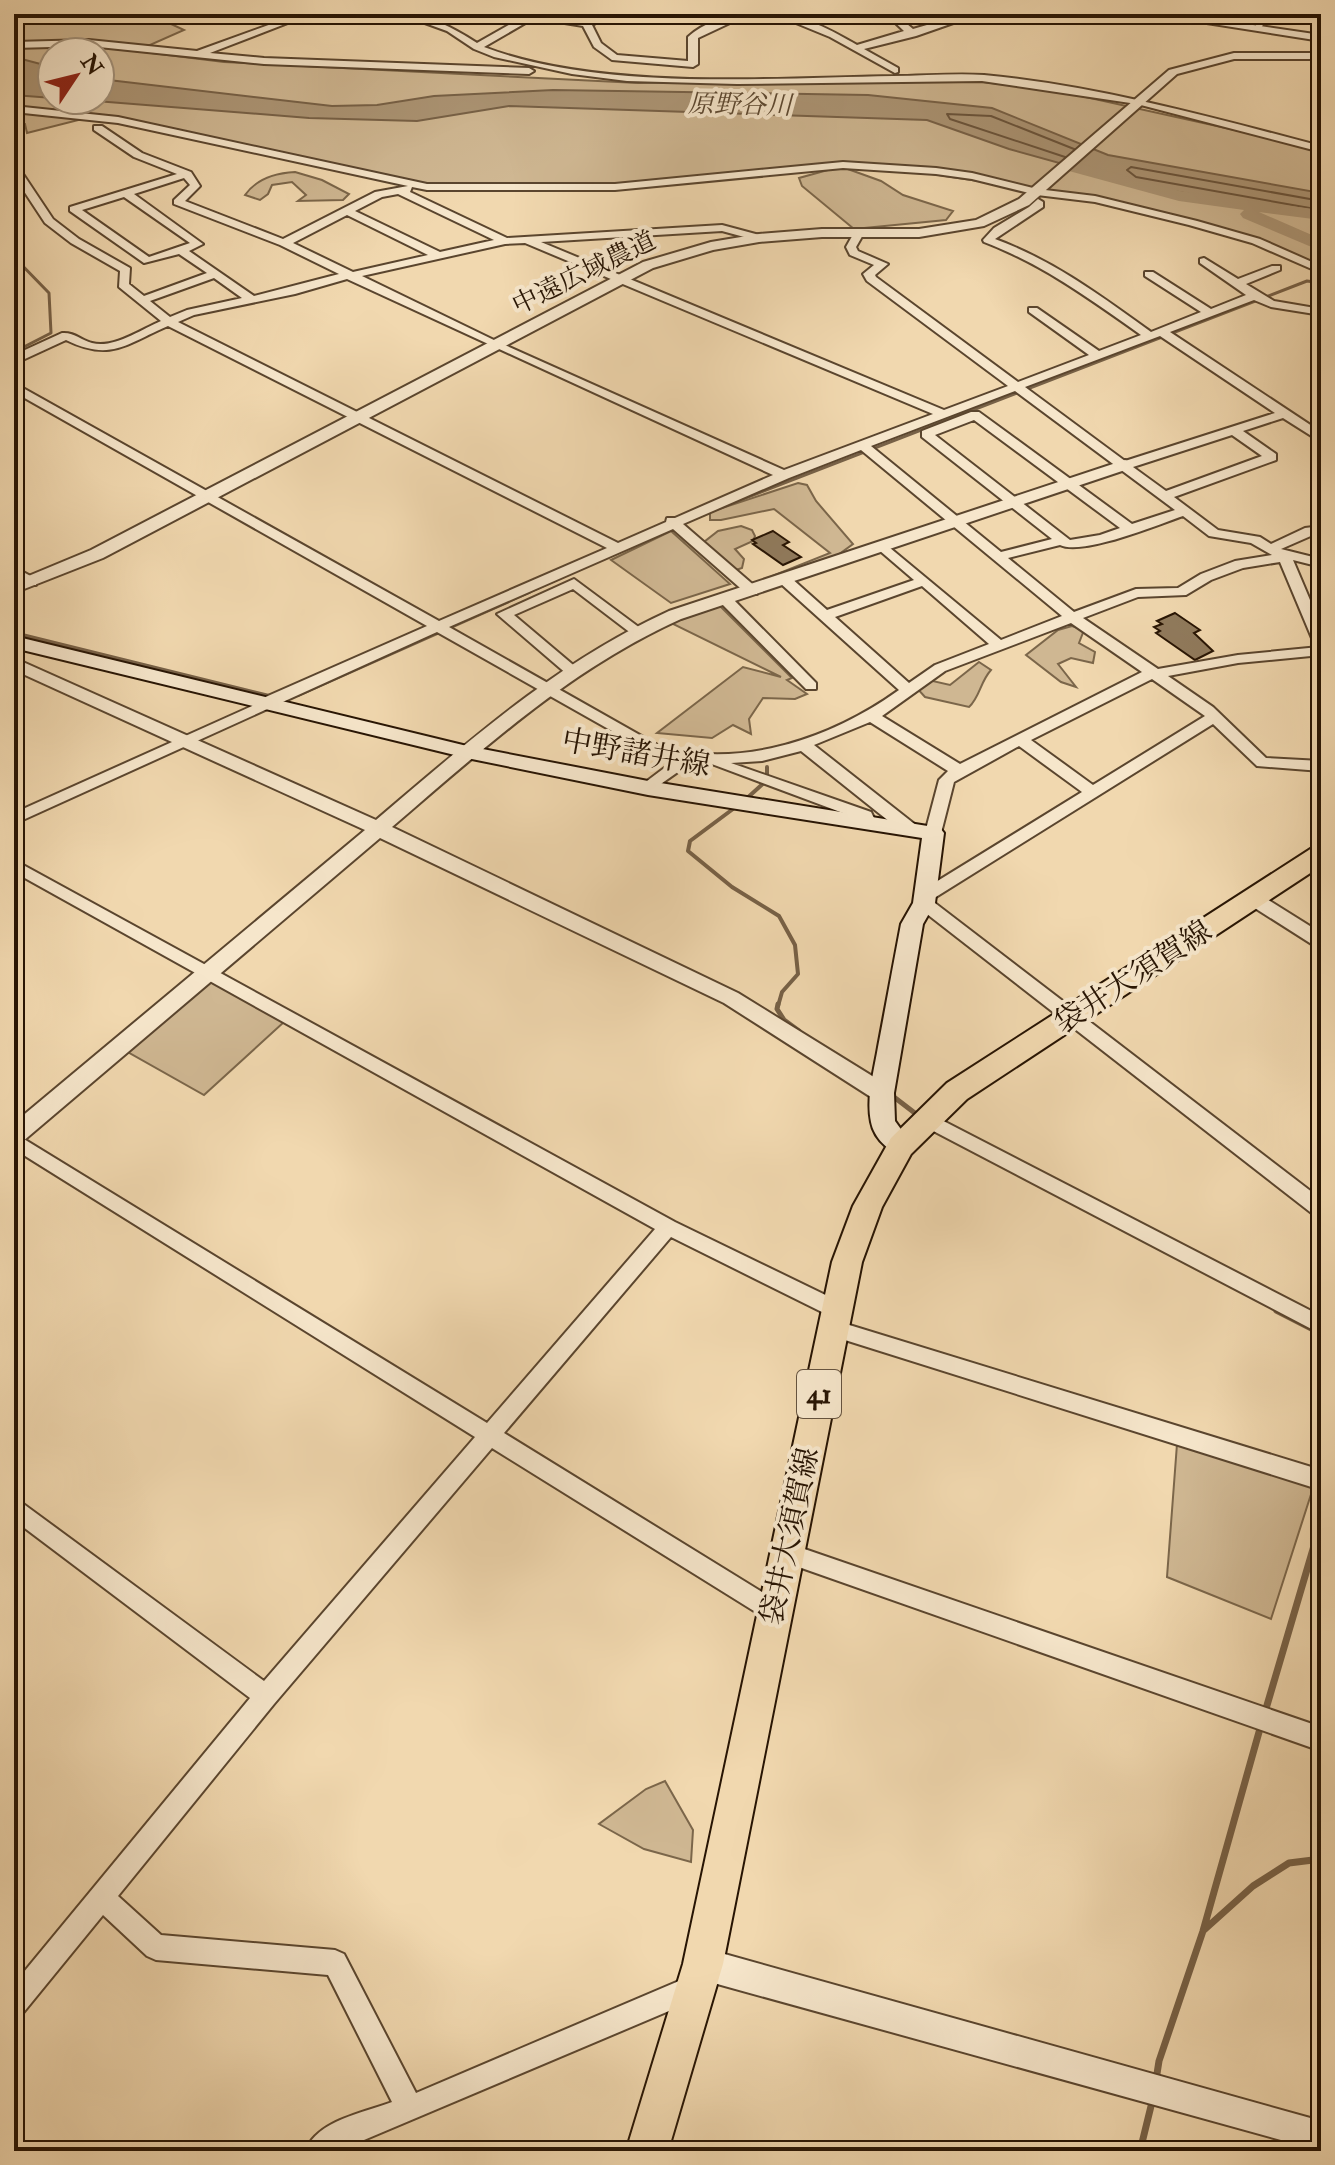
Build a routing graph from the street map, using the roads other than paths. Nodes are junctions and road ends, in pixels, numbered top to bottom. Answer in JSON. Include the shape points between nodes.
{"nodes":[{"id":1,"x":307,"y":14,"type":"edge"},
{"id":2,"x":404,"y":14,"type":"edge"},
{"id":3,"x":533,"y":14,"type":"edge"},
{"id":4,"x":609,"y":14,"type":"edge"},
{"id":5,"x":745,"y":14,"type":"edge"},
{"id":6,"x":778,"y":14,"type":"edge"},
{"id":7,"x":890,"y":14,"type":"edge"},
{"id":8,"x":950,"y":14,"type":"edge"},
{"id":9,"x":975,"y":14,"type":"edge"},
{"id":10,"x":1154,"y":14,"type":"edge"},
{"id":11,"x":1265,"y":14,"type":"edge"},
{"id":12,"x":1305,"y":14,"type":"edge"},
{"id":13,"x":1319,"y":16,"type":"edge"},
{"id":14,"x":960,"y":19,"type":"junction"},
{"id":15,"x":587,"y":24,"type":"junction"},
{"id":16,"x":1257,"y":28,"type":"junction"},
{"id":17,"x":913,"y":34,"type":"junction"},
{"id":18,"x":1321,"y":38,"type":"edge"},
{"id":19,"x":14,"y":45,"type":"edge"},
{"id":20,"x":477,"y":47,"type":"junction"},
{"id":21,"x":856,"y":48,"type":"junction"},
{"id":22,"x":194,"y":55,"type":"junction"},
{"id":23,"x":1321,"y":56,"type":"edge"},
{"id":24,"x":895,"y":70,"type":"dead end"},
{"id":25,"x":572,"y":71,"type":"junction"},
{"id":26,"x":1135,"y":103,"type":"junction"},
{"id":27,"x":14,"y":109,"type":"edge"},
{"id":28,"x":14,"y":128,"type":"edge"},
{"id":29,"x":98,"y":128,"type":"dead end"},
{"id":30,"x":1321,"y":149,"type":"edge"},
{"id":31,"x":187,"y":174,"type":"junction"},
{"id":32,"x":972,"y":176,"type":"junction"},
{"id":33,"x":152,"y":185,"type":"junction"},
{"id":34,"x":427,"y":187,"type":"junction"},
{"id":35,"x":398,"y":190,"type":"junction"},
{"id":36,"x":126,"y":193,"type":"junction"},
{"id":37,"x":1039,"y":196,"type":"junction"},
{"id":38,"x":1016,"y":197,"type":"dead end"},
{"id":39,"x":178,"y":202,"type":"junction"},
{"id":40,"x":347,"y":211,"type":"junction"},
{"id":41,"x":859,"y":233,"type":"junction"},
{"id":42,"x":759,"y":238,"type":"junction"},
{"id":43,"x":527,"y":240,"type":"junction"},
{"id":44,"x":505,"y":241,"type":"junction"},
{"id":45,"x":284,"y":243,"type":"junction"},
{"id":46,"x":181,"y":250,"type":"junction"},
{"id":47,"x":439,"y":256,"type":"junction"},
{"id":48,"x":1204,"y":261,"type":"dead end"},
{"id":49,"x":1276,"y":268,"type":"dead end"},
{"id":50,"x":1321,"y":270,"type":"edge"},
{"id":51,"x":216,"y":274,"type":"junction"},
{"id":52,"x":1149,"y":274,"type":"dead end"},
{"id":53,"x":348,"y":276,"type":"junction"},
{"id":54,"x":619,"y":278,"type":"junction"},
{"id":55,"x":1237,"y":284,"type":"junction"},
{"id":56,"x":1256,"y":297,"type":"junction"},
{"id":57,"x":251,"y":299,"type":"junction"},
{"id":58,"x":140,"y":301,"type":"junction"},
{"id":59,"x":1033,"y":310,"type":"dead end"},
{"id":60,"x":1321,"y":312,"type":"edge"},
{"id":61,"x":1210,"y":313,"type":"junction"},
{"id":62,"x":169,"y":322,"type":"junction"},
{"id":63,"x":1155,"y":334,"type":"junction"},
{"id":64,"x":494,"y":344,"type":"junction"},
{"id":65,"x":1098,"y":356,"type":"junction"},
{"id":66,"x":14,"y":360,"type":"edge"},
{"id":67,"x":1018,"y":386,"type":"junction"},
{"id":68,"x":14,"y":387,"type":"edge"},
{"id":69,"x":1284,"y":414,"type":"junction"},
{"id":70,"x":946,"y":415,"type":"junction"},
{"id":71,"x":357,"y":416,"type":"junction"},
{"id":72,"x":1233,"y":430,"type":"junction"},
{"id":73,"x":1321,"y":438,"type":"edge"},
{"id":74,"x":863,"y":446,"type":"junction"},
{"id":75,"x":1125,"y":465,"type":"junction"},
{"id":76,"x":784,"y":475,"type":"junction"},
{"id":77,"x":1069,"y":484,"type":"junction"},
{"id":78,"x":208,"y":495,"type":"junction"},
{"id":79,"x":1165,"y":496,"type":"junction"},
{"id":80,"x":1013,"y":504,"type":"junction"},
{"id":81,"x":1185,"y":511,"type":"junction"},
{"id":82,"x":672,"y":521,"type":"junction"},
{"id":83,"x":956,"y":523,"type":"junction"},
{"id":84,"x":1131,"y":530,"type":"junction"},
{"id":85,"x":1321,"y":530,"type":"edge"},
{"id":86,"x":1062,"y":540,"type":"junction"},
{"id":87,"x":616,"y":547,"type":"junction"},
{"id":88,"x":884,"y":547,"type":"junction"},
{"id":89,"x":1279,"y":552,"type":"junction"},
{"id":90,"x":997,"y":557,"type":"junction"},
{"id":91,"x":1321,"y":563,"type":"edge"},
{"id":92,"x":14,"y":571,"type":"edge"},
{"id":93,"x":785,"y":580,"type":"junction"},
{"id":94,"x":924,"y":581,"type":"junction"},
{"id":95,"x":31,"y":582,"type":"junction"},
{"id":96,"x":14,"y":588,"type":"edge"},
{"id":97,"x":752,"y":591,"type":"junction"},
{"id":98,"x":725,"y":599,"type":"junction"},
{"id":99,"x":825,"y":616,"type":"junction"},
{"id":100,"x":1073,"y":618,"type":"junction"},
{"id":101,"x":441,"y":627,"type":"junction"},
{"id":102,"x":637,"y":631,"type":"junction"},
{"id":103,"x":14,"y":642,"type":"edge"},
{"id":104,"x":1321,"y":643,"type":"edge"},
{"id":105,"x":999,"y":645,"type":"junction"},
{"id":106,"x":1321,"y":651,"type":"edge"},
{"id":107,"x":14,"y":663,"type":"edge"},
{"id":108,"x":573,"y":672,"type":"junction"},
{"id":109,"x":1157,"y":673,"type":"junction"},
{"id":110,"x":811,"y":686,"type":"dead end"},
{"id":111,"x":551,"y":687,"type":"junction"},
{"id":112,"x":909,"y":691,"type":"junction"},
{"id":113,"x":269,"y":702,"type":"junction"},
{"id":114,"x":871,"y":716,"type":"junction"},
{"id":115,"x":1215,"y":716,"type":"junction"},
{"id":116,"x":1020,"y":740,"type":"junction"},
{"id":117,"x":186,"y":741,"type":"junction"},
{"id":118,"x":803,"y":744,"type":"junction"},
{"id":119,"x":467,"y":752,"type":"junction"},
{"id":120,"x":695,"y":758,"type":"junction"},
{"id":121,"x":1321,"y":766,"type":"edge"},
{"id":122,"x":960,"y":771,"type":"junction"},
{"id":123,"x":648,"y":788,"type":"junction"},
{"id":124,"x":1091,"y":791,"type":"junction"},
{"id":125,"x":14,"y":819,"type":"edge"},
{"id":126,"x":869,"y":824,"type":"junction"},
{"id":127,"x":379,"y":829,"type":"junction"},
{"id":128,"x":922,"y":831,"type":"junction"},
{"id":129,"x":1321,"y":854,"type":"edge"},
{"id":130,"x":14,"y":865,"type":"edge"},
{"id":131,"x":1254,"y":898,"type":"junction"},
{"id":132,"x":924,"y":900,"type":"junction"},
{"id":133,"x":1321,"y":943,"type":"edge"},
{"id":134,"x":209,"y":972,"type":"junction"},
{"id":135,"x":1070,"y":1017,"type":"junction"},
{"id":136,"x":882,"y":1093,"type":"junction"},
{"id":137,"x":926,"y":1119,"type":"junction"},
{"id":138,"x":14,"y":1138,"type":"edge"},
{"id":139,"x":901,"y":1146,"type":"junction"},
{"id":140,"x":1321,"y":1210,"type":"edge"},
{"id":141,"x":668,"y":1227,"type":"junction"},
{"id":142,"x":835,"y":1319,"type":"junction"},
{"id":143,"x":1321,"y":1326,"type":"edge"},
{"id":144,"x":489,"y":1436,"type":"junction"},
{"id":145,"x":1321,"y":1480,"type":"edge"},
{"id":146,"x":14,"y":1507,"type":"edge"},
{"id":147,"x":787,"y":1553,"type":"junction"},
{"id":148,"x":775,"y":1612,"type":"junction"},
{"id":149,"x":266,"y":1696,"type":"junction"},
{"id":150,"x":1321,"y":1739,"type":"edge"},
{"id":151,"x":101,"y":1897,"type":"junction"},
{"id":152,"x":700,"y":1975,"type":"junction"},
{"id":153,"x":14,"y":2004,"type":"edge"},
{"id":154,"x":410,"y":2109,"type":"junction"},
{"id":155,"x":1321,"y":2137,"type":"edge"},
{"id":156,"x":319,"y":2151,"type":"edge"},
{"id":157,"x":647,"y":2151,"type":"edge"}],
"edges":[{"from":1,"to":22,"type":"street"},
{"from":2,"to":20,"type":"street","via":[[450,29]]},
{"from":3,"to":15,"type":"street"},
{"from":3,"to":20,"type":"street"},
{"from":4,"to":15,"type":"street"},
{"from":5,"to":15,"type":"street","via":[[693,37],[693,64],[615,58],[597,45]]},
{"from":6,"to":21,"type":"street"},
{"from":7,"to":17,"type":"street"},
{"from":8,"to":14,"type":"street"},
{"from":9,"to":14,"type":"street"},
{"from":10,"to":16,"type":"street"},
{"from":11,"to":16,"type":"street"},
{"from":12,"to":13,"type":"street"},
{"from":14,"to":17,"type":"street"},
{"from":16,"to":18,"type":"street"},
{"from":17,"to":21,"type":"street"},
{"from":19,"to":22,"type":"street","via":[[89,43]]},
{"from":20,"to":25,"type":"street"},
{"from":21,"to":24,"type":"street"},
{"from":22,"to":25,"type":"street","via":[[343,66]]},
{"from":23,"to":26,"type":"street","name":"中遠広域農道","via":[[1259,54],[1208,60],[1173,72]]},
{"from":25,"to":26,"type":"street","via":[[737,81],[982,78]]},
{"from":26,"to":30,"type":"street"},
{"from":26,"to":37,"type":"street","name":"中遠広域農道"},
{"from":27,"to":34,"type":"street","via":[[118,120]]},
{"from":28,"to":58,"type":"street","via":[[16,171],[49,221],[126,270],[123,285]]},
{"from":29,"to":31,"type":"street","via":[[138,155]]},
{"from":31,"to":33,"type":"street"},
{"from":31,"to":39,"type":"street","via":[[195,186]]},
{"from":32,"to":34,"type":"street","via":[[843,165],[615,187]]},
{"from":32,"to":37,"type":"street"},
{"from":32,"to":38,"type":"street"},
{"from":33,"to":36,"type":"street"},
{"from":33,"to":39,"type":"street"},
{"from":34,"to":35,"type":"street"},
{"from":35,"to":40,"type":"street"},
{"from":35,"to":44,"type":"street"},
{"from":36,"to":46,"type":"street","via":[[198,244]]},
{"from":36,"to":46,"type":"street","via":[[74,209],[148,261]]},
{"from":37,"to":41,"type":"street","name":"中遠広域農道","via":[[979,223],[919,233]]},
{"from":37,"to":50,"type":"street","via":[[1109,203],[1256,241]]},
{"from":37,"to":63,"type":"street","via":[[1017,221],[988,240],[1074,282]]},
{"from":39,"to":45,"type":"street"},
{"from":40,"to":45,"type":"street"},
{"from":40,"to":47,"type":"street"},
{"from":41,"to":42,"type":"street","name":"中遠広域農道"},
{"from":41,"to":67,"type":"street","via":[[851,247],[854,253],[882,264],[869,274],[871,279]]},
{"from":42,"to":43,"type":"street","via":[[722,228]]},
{"from":42,"to":54,"type":"street","name":"中遠広域農道","via":[[689,252]]},
{"from":43,"to":44,"type":"street"},
{"from":43,"to":54,"type":"street"},
{"from":44,"to":47,"type":"street"},
{"from":45,"to":53,"type":"street"},
{"from":46,"to":51,"type":"street"},
{"from":47,"to":53,"type":"street"},
{"from":48,"to":55,"type":"street"},
{"from":49,"to":55,"type":"street"},
{"from":51,"to":57,"type":"street"},
{"from":51,"to":58,"type":"street"},
{"from":52,"to":61,"type":"street"},
{"from":53,"to":57,"type":"street"},
{"from":53,"to":64,"type":"street"},
{"from":54,"to":64,"type":"street","name":"中遠広域農道"},
{"from":54,"to":70,"type":"street"},
{"from":55,"to":56,"type":"street"},
{"from":56,"to":60,"type":"street"},
{"from":56,"to":61,"type":"street"},
{"from":57,"to":62,"type":"street"},
{"from":58,"to":62,"type":"street"},
{"from":59,"to":65,"type":"street"},
{"from":61,"to":63,"type":"street"},
{"from":62,"to":66,"type":"street","via":[[106,349],[66,335]]},
{"from":62,"to":71,"type":"street"},
{"from":63,"to":65,"type":"street"},
{"from":63,"to":69,"type":"street"},
{"from":64,"to":71,"type":"street","name":"中遠広域農道"},
{"from":64,"to":76,"type":"street"},
{"from":65,"to":67,"type":"street"},
{"from":67,"to":70,"type":"street"},
{"from":67,"to":75,"type":"street"},
{"from":68,"to":78,"type":"street"},
{"from":69,"to":72,"type":"street"},
{"from":69,"to":73,"type":"street"},
{"from":70,"to":74,"type":"street"},
{"from":71,"to":78,"type":"street","name":"中遠広域農道"},
{"from":71,"to":87,"type":"street"},
{"from":72,"to":75,"type":"street"},
{"from":72,"to":79,"type":"street","via":[[1272,457]]},
{"from":74,"to":76,"type":"street"},
{"from":74,"to":83,"type":"street"},
{"from":75,"to":77,"type":"street"},
{"from":75,"to":79,"type":"street"},
{"from":76,"to":82,"type":"street"},
{"from":77,"to":80,"type":"street"},
{"from":77,"to":80,"type":"street","via":[[975,415],[926,434]]},
{"from":77,"to":84,"type":"street"},
{"from":78,"to":95,"type":"street","name":"中遠広域農道"},
{"from":78,"to":101,"type":"street"},
{"from":79,"to":81,"type":"street"},
{"from":80,"to":83,"type":"street"},
{"from":80,"to":86,"type":"street"},
{"from":81,"to":84,"type":"street"},
{"from":81,"to":89,"type":"street","via":[[1214,533],[1255,540]]},
{"from":82,"to":87,"type":"street"},
{"from":82,"to":97,"type":"street"},
{"from":83,"to":88,"type":"street"},
{"from":83,"to":90,"type":"street"},
{"from":84,"to":86,"type":"street","via":[[1082,543]]},
{"from":85,"to":89,"type":"street","via":[[1310,531]]},
{"from":86,"to":90,"type":"street"},
{"from":87,"to":101,"type":"street"},
{"from":88,"to":93,"type":"street"},
{"from":88,"to":94,"type":"street"},
{"from":89,"to":91,"type":"street"},
{"from":89,"to":100,"type":"street","via":[[1206,577],[1181,592],[1136,593]]},
{"from":89,"to":104,"type":"street"},
{"from":90,"to":100,"type":"street"},
{"from":92,"to":95,"type":"street"},
{"from":93,"to":97,"type":"street"},
{"from":93,"to":99,"type":"street"},
{"from":94,"to":99,"type":"street"},
{"from":94,"to":105,"type":"street"},
{"from":95,"to":96,"type":"street","name":"中遠広域農道"},
{"from":97,"to":98,"type":"street"},
{"from":98,"to":102,"type":"street"},
{"from":98,"to":110,"type":"street"},
{"from":99,"to":112,"type":"street"},
{"from":100,"to":105,"type":"street"},
{"from":100,"to":109,"type":"street"},
{"from":101,"to":111,"type":"street"},
{"from":101,"to":113,"type":"street"},
{"from":102,"to":108,"type":"street"},
{"from":102,"to":108,"type":"street","via":[[574,583],[504,614]]},
{"from":103,"to":113,"type":"main road","name":"中野諸井線"},
{"from":105,"to":112,"type":"street","via":[[940,668]]},
{"from":106,"to":109,"type":"street"},
{"from":107,"to":117,"type":"street"},
{"from":108,"to":111,"type":"street"},
{"from":109,"to":115,"type":"street"},
{"from":109,"to":116,"type":"street"},
{"from":111,"to":119,"type":"street"},
{"from":111,"to":120,"type":"street","via":[[656,750]]},
{"from":112,"to":114,"type":"street"},
{"from":113,"to":117,"type":"street"},
{"from":113,"to":119,"type":"main road","name":"中野諸井線"},
{"from":114,"to":118,"type":"street"},
{"from":114,"to":122,"type":"street"},
{"from":115,"to":121,"type":"street","via":[[1262,763]]},
{"from":115,"to":124,"type":"street"},
{"from":116,"to":122,"type":"street"},
{"from":116,"to":124,"type":"street"},
{"from":117,"to":125,"type":"street"},
{"from":117,"to":127,"type":"street"},
{"from":118,"to":120,"type":"street","via":[[762,756]]},
{"from":118,"to":128,"type":"street","via":[[860,792]]},
{"from":119,"to":123,"type":"main road","name":"中野諸井線"},
{"from":119,"to":127,"type":"street"},
{"from":120,"to":123,"type":"street"},
{"from":120,"to":126,"type":"street","via":[[865,816]]},
{"from":122,"to":128,"type":"street","via":[[947,780]]},
{"from":123,"to":126,"type":"main road","name":"中野諸井線"},
{"from":124,"to":132,"type":"street"},
{"from":126,"to":128,"type":"main road","name":"中野諸井線"},
{"from":127,"to":134,"type":"street"},
{"from":127,"to":136,"type":"street","via":[[731,998]]},
{"from":128,"to":132,"type":"main road"},
{"from":129,"to":131,"type":"main road","name":"袋井大須賀線","number":"41"},
{"from":130,"to":134,"type":"street"},
{"from":131,"to":133,"type":"street"},
{"from":131,"to":135,"type":"main road","name":"袋井大須賀線","number":"41"},
{"from":132,"to":135,"type":"street"},
{"from":132,"to":136,"type":"main road","via":[[912,924]]},
{"from":134,"to":138,"type":"street"},
{"from":134,"to":141,"type":"street"},
{"from":135,"to":137,"type":"main road","name":"袋井大須賀線","number":"41","via":[[957,1091]]},
{"from":135,"to":140,"type":"street"},
{"from":136,"to":139,"type":"main road","via":[[883,1123]]},
{"from":137,"to":139,"type":"main road","name":"袋井大須賀線","number":"41"},
{"from":137,"to":143,"type":"street"},
{"from":138,"to":144,"type":"street"},
{"from":139,"to":142,"type":"main road","name":"袋井大須賀線","number":"41","via":[[868,1206],[847,1262]]},
{"from":141,"to":142,"type":"street"},
{"from":141,"to":144,"type":"street"},
{"from":142,"to":145,"type":"street"},
{"from":142,"to":147,"type":"main road","name":"袋井大須賀線","number":"41"},
{"from":144,"to":148,"type":"street"},
{"from":144,"to":149,"type":"street"},
{"from":146,"to":149,"type":"street"},
{"from":147,"to":148,"type":"main road","name":"袋井大須賀線","number":"41"},
{"from":147,"to":150,"type":"street"},
{"from":148,"to":152,"type":"main road","name":"袋井大須賀線","number":"41"},
{"from":149,"to":151,"type":"street"},
{"from":151,"to":153,"type":"street"},
{"from":151,"to":154,"type":"street","via":[[156,1947],[335,1963]]},
{"from":152,"to":154,"type":"street"},
{"from":152,"to":155,"type":"street"},
{"from":152,"to":157,"type":"main road","name":"袋井大須賀線","number":"41"},
{"from":154,"to":156,"type":"street","via":[[332,2138]]}]}
